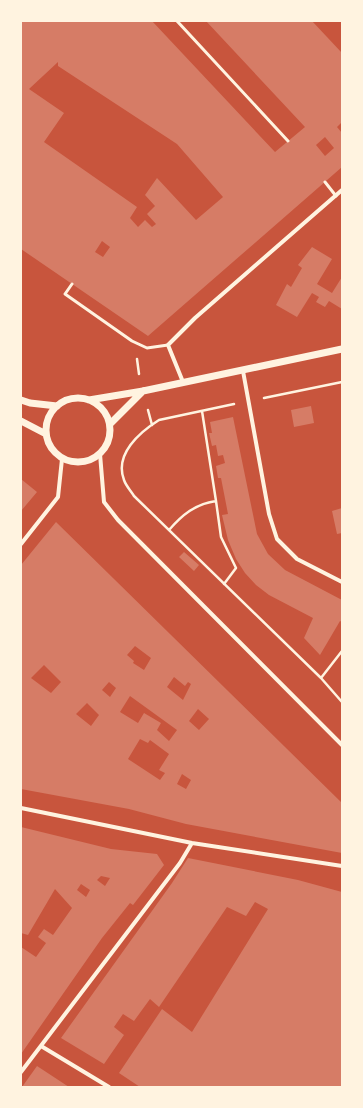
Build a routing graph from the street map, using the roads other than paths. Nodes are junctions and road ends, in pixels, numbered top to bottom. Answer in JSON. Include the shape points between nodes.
{"nodes":[{"id":1,"x":177,"y":21,"type":"edge"},
{"id":2,"x":288,"y":141,"type":"dead end"},
{"id":3,"x":325,"y":182,"type":"dead end"},
{"id":4,"x":342,"y":190,"type":"edge"},
{"id":5,"x":336,"y":196,"type":"junction"},
{"id":6,"x":72,"y":284,"type":"dead end"},
{"id":7,"x":168,"y":345,"type":"junction"},
{"id":8,"x":342,"y":349,"type":"edge"},
{"id":9,"x":243,"y":371,"type":"junction"},
{"id":10,"x":183,"y":382,"type":"junction"},
{"id":11,"x":143,"y":391,"type":"junction"},
{"id":12,"x":21,"y":400,"type":"edge"},
{"id":13,"x":89,"y":400,"type":"junction"},
{"id":14,"x":57,"y":406,"type":"junction"},
{"id":15,"x":21,"y":421,"type":"edge"},
{"id":16,"x":110,"y":424,"type":"junction"},
{"id":17,"x":46,"y":434,"type":"junction"},
{"id":18,"x":100,"y":454,"type":"junction"},
{"id":19,"x":62,"y":458,"type":"junction"},
{"id":20,"x":21,"y":544,"type":"edge"},
{"id":21,"x":342,"y":582,"type":"edge"},
{"id":22,"x":342,"y":745,"type":"edge"},
{"id":23,"x":21,"y":808,"type":"edge"},
{"id":24,"x":192,"y":843,"type":"junction"},
{"id":25,"x":342,"y":866,"type":"edge"},
{"id":26,"x":41,"y":1046,"type":"junction"},
{"id":27,"x":21,"y":1072,"type":"edge"},
{"id":28,"x":109,"y":1087,"type":"edge"}],
"edges":[{"from":1,"to":2,"type":"lane"},
{"from":3,"to":5,"type":"lane"},
{"from":4,"to":5,"type":"street"},
{"from":5,"to":7,"type":"street","via":[[194,318]]},
{"from":6,"to":7,"type":"lane","via":[[65,294],[132,341],[148,348]]},
{"from":7,"to":10,"type":"street"},
{"from":8,"to":9,"type":"street"},
{"from":9,"to":10,"type":"street"},
{"from":9,"to":21,"type":"street","via":[[269,514],[277,539],[297,559]]},
{"from":10,"to":11,"type":"street"},
{"from":11,"to":13,"type":"street"},
{"from":11,"to":16,"type":"street"},
{"from":12,"to":14,"type":"street"},
{"from":13,"to":14,"type":"street","via":[[67,400]]},
{"from":13,"to":16,"type":"street","via":[[106,414]]},
{"from":14,"to":17,"type":"street","via":[[46,424]]},
{"from":15,"to":17,"type":"street"},
{"from":16,"to":18,"type":"street","via":[[110,436]]},
{"from":17,"to":19,"type":"street","via":[[48,444]]},
{"from":18,"to":19,"type":"street","via":[[81,463]]},
{"from":18,"to":22,"type":"street","via":[[104,502],[118,520]]},
{"from":19,"to":20,"type":"street","via":[[58,497]]},
{"from":23,"to":24,"type":"street"},
{"from":24,"to":25,"type":"street"},
{"from":24,"to":26,"type":"street","via":[[180,863]]},
{"from":26,"to":27,"type":"street"},
{"from":26,"to":28,"type":"street"}]}
